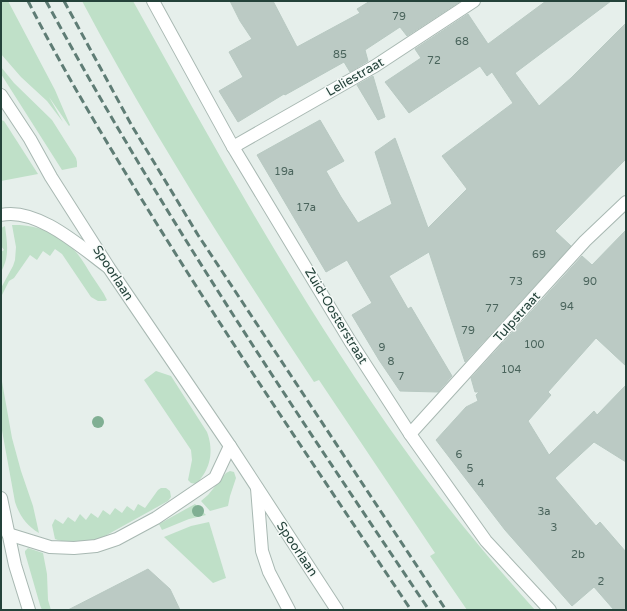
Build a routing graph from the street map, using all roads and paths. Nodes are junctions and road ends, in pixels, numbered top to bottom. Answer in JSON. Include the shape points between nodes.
{"nodes":[{"id":1,"x":153,"y":1,"type":"edge"},
{"id":2,"x":474,"y":1,"type":"edge"},
{"id":3,"x":1,"y":95,"type":"edge"},
{"id":4,"x":233,"y":147,"type":"junction"},
{"id":5,"x":626,"y":202,"type":"edge"},
{"id":6,"x":1,"y":215,"type":"edge"},
{"id":7,"x":109,"y":268,"type":"junction"},
{"id":8,"x":410,"y":434,"type":"junction"},
{"id":9,"x":230,"y":446,"type":"junction"},
{"id":10,"x":257,"y":488,"type":"junction"},
{"id":11,"x":1,"y":498,"type":"edge"},
{"id":12,"x":8,"y":534,"type":"junction"},
{"id":13,"x":27,"y":609,"type":"edge"},
{"id":14,"x":289,"y":610,"type":"edge"},
{"id":15,"x":337,"y":610,"type":"edge"},
{"id":16,"x":550,"y":610,"type":"edge"}],
"edges":[{"from":1,"to":4,"type":"street","name":"Zuid-Oosterstraat"},
{"from":2,"to":4,"type":"street","name":"Leliestraat","via":[[375,66]]},
{"from":3,"to":7,"type":"street","name":"Spoorlaan"},
{"from":4,"to":8,"type":"street","name":"Zuid-Oosterstraat","via":[[350,341]]},
{"from":5,"to":8,"type":"street","name":"Tulpstraat","via":[[585,241]]},
{"from":6,"to":7,"type":"street","via":[[20,215],[50,226]]},
{"from":7,"to":9,"type":"street","name":"Spoorlaan"},
{"from":8,"to":16,"type":"street","name":"Zuid-Oosterstraat","via":[[486,541]]},
{"from":9,"to":10,"type":"street","name":"Spoorlaan"},
{"from":9,"to":12,"type":"street","via":[[215,478],[156,518],[118,539],[96,546],[50,547]]},
{"from":10,"to":14,"type":"street","name":"Spoorlaan","via":[[262,551],[269,572]]},
{"from":10,"to":15,"type":"street","name":"Spoorlaan"},
{"from":11,"to":12,"type":"street"},
{"from":12,"to":13,"type":"street"}]}
